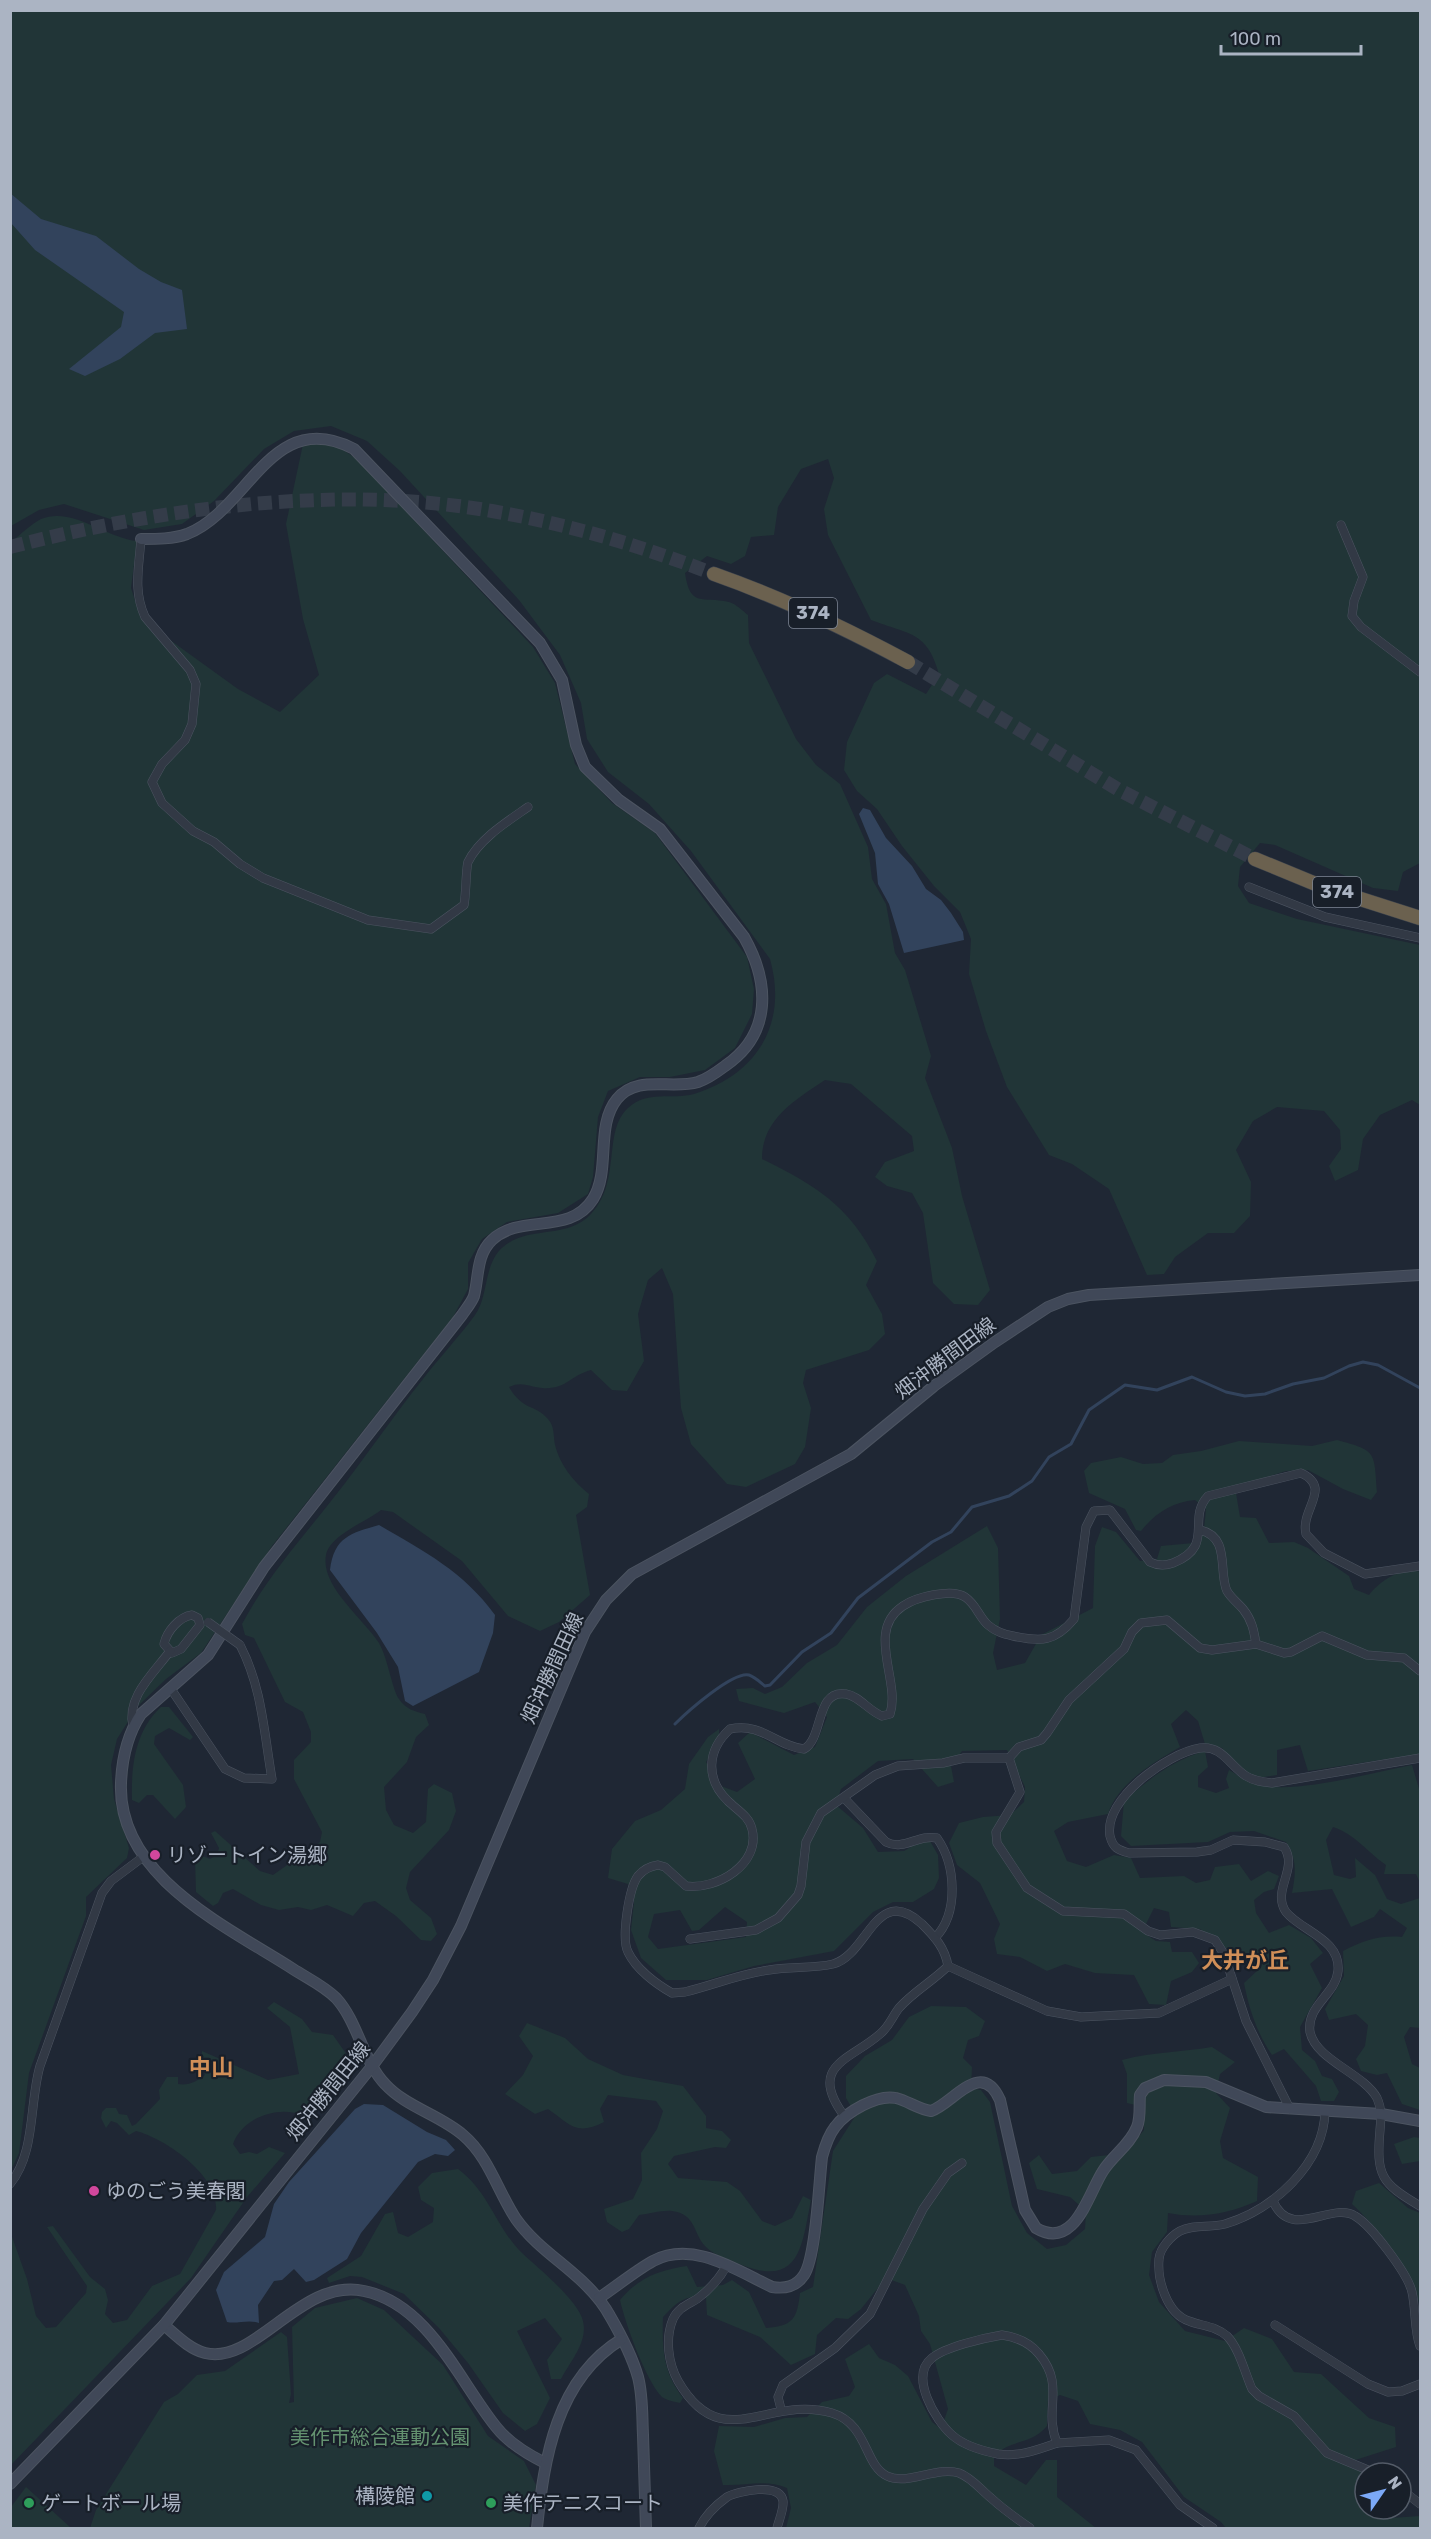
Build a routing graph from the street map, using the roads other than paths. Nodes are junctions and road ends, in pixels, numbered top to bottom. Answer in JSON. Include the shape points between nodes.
{"nodes":[{"id":1,"x":1341,"y":525,"type":"dead end"},
{"id":2,"x":141,"y":539,"type":"joint"},
{"id":3,"x":714,"y":574,"type":"tunnel mouth"},
{"id":4,"x":908,"y":662,"type":"tunnel mouth"},
{"id":5,"x":1420,"y":672,"type":"edge"},
{"id":6,"x":528,"y":807,"type":"dead end"},
{"id":7,"x":1256,"y":860,"type":"tunnel mouth"},
{"id":8,"x":1249,"y":887,"type":"dead end"},
{"id":9,"x":1420,"y":918,"type":"edge"},
{"id":10,"x":1420,"y":938,"type":"edge"},
{"id":11,"x":1420,"y":1275,"type":"edge"},
{"id":12,"x":1200,"y":1530,"type":"junction"},
{"id":13,"x":1420,"y":1566,"type":"edge"},
{"id":14,"x":198,"y":1618,"type":"junction"},
{"id":15,"x":1256,"y":1644,"type":"junction"},
{"id":16,"x":170,"y":1651,"type":"junction"},
{"id":17,"x":1420,"y":1671,"type":"edge"},
{"id":18,"x":171,"y":1689,"type":"junction"},
{"id":19,"x":133,"y":1726,"type":"junction"},
{"id":20,"x":1009,"y":1758,"type":"junction"},
{"id":21,"x":1420,"y":1758,"type":"edge"},
{"id":22,"x":844,"y":1798,"type":"junction"},
{"id":23,"x":143,"y":1857,"type":"junction"},
{"id":24,"x":935,"y":1938,"type":"junction"},
{"id":25,"x":690,"y":1939,"type":"dead end"},
{"id":26,"x":948,"y":1966,"type":"junction"},
{"id":27,"x":1232,"y":1979,"type":"junction"},
{"id":28,"x":373,"y":2065,"type":"junction"},
{"id":29,"x":1290,"y":2109,"type":"junction"},
{"id":30,"x":1325,"y":2111,"type":"junction"},
{"id":31,"x":1382,"y":2114,"type":"junction"},
{"id":32,"x":844,"y":2117,"type":"junction"},
{"id":33,"x":1420,"y":2121,"type":"edge"},
{"id":34,"x":962,"y":2163,"type":"dead end"},
{"id":35,"x":10,"y":2184,"type":"edge"},
{"id":36,"x":1273,"y":2201,"type":"junction"},
{"id":37,"x":1420,"y":2206,"type":"edge"},
{"id":38,"x":727,"y":2265,"type":"junction"},
{"id":39,"x":599,"y":2298,"type":"junction"},
{"id":40,"x":164,"y":2325,"type":"junction"},
{"id":41,"x":1275,"y":2325,"type":"dead end"},
{"id":42,"x":622,"y":2339,"type":"junction"},
{"id":43,"x":1420,"y":2346,"type":"edge"},
{"id":44,"x":1420,"y":2384,"type":"edge"},
{"id":45,"x":781,"y":2409,"type":"junction"},
{"id":46,"x":1057,"y":2443,"type":"junction"},
{"id":47,"x":544,"y":2463,"type":"junction"},
{"id":48,"x":1353,"y":2464,"type":"edge"},
{"id":49,"x":10,"y":2484,"type":"edge"},
{"id":50,"x":537,"y":2529,"type":"edge"},
{"id":51,"x":646,"y":2529,"type":"edge"},
{"id":52,"x":699,"y":2529,"type":"edge"},
{"id":53,"x":777,"y":2529,"type":"edge"},
{"id":54,"x":1030,"y":2529,"type":"edge"},
{"id":55,"x":1213,"y":2529,"type":"edge"}],
"edges":[{"from":1,"to":5,"type":"street","via":[[1363,577],[1352,616]]},
{"from":2,"to":6,"type":"street","via":[[136,592],[140,608],[190,670],[196,684],[192,724],[185,740],[162,764],[152,782],[162,803],[240,864],[263,878],[352,915],[381,924],[431,929],[464,905],[467,864],[480,847]]},
{"from":2,"to":18,"type":"street","via":[[188,533],[220,510],[271,457],[300,441],[330,439],[354,449],[540,643],[562,680],[576,745],[585,767],[620,800],[660,829],[744,937],[756,964],[763,997],[751,1042],[718,1071],[699,1081],[676,1086],[630,1087],[616,1099],[609,1112],[600,1184],[582,1212],[568,1220],[505,1230],[490,1242],[481,1257],[473,1297],[462,1315],[264,1567],[208,1655]]},
{"from":3,"to":4,"type":"highway","number":"374","via":[[839,625]]},
{"from":7,"to":9,"type":"highway","number":"374","via":[[1323,887]]},
{"from":8,"to":10,"type":"street","via":[[1325,917]]},
{"from":11,"to":28,"type":"street","name":"畑沖勝間田線","via":[[1068,1299],[1048,1307],[961,1365],[851,1454],[632,1574],[606,1600],[585,1632],[461,1926],[433,1980]]},
{"from":12,"to":13,"type":"street","via":[[1200,1504],[1208,1496],[1301,1473],[1316,1485],[1306,1517],[1306,1534],[1324,1553],[1365,1574]]},
{"from":12,"to":15,"type":"street","via":[[1223,1553],[1224,1583],[1250,1618]]},
{"from":12,"to":24,"type":"street","via":[[1191,1553],[1157,1566],[1140,1551],[1110,1510],[1094,1511],[1086,1527],[1074,1619],[1048,1640],[1038,1642],[1000,1633],[987,1624],[964,1596],[953,1592],[913,1601],[894,1615],[886,1631],[893,1704],[890,1714],[882,1716],[847,1694],[836,1694],[825,1702],[816,1738],[804,1749],[794,1748],[759,1729],[730,1729],[712,1757],[711,1771],[715,1786],[752,1827],[754,1843],[742,1866],[717,1882],[686,1886],[658,1865],[640,1873],[633,1888],[625,1943],[636,1964],[672,1993],[765,1970],[834,1964],[852,1952],[876,1921],[895,1911],[913,1917]]},
{"from":14,"to":16,"type":"street","via":[[200,1624],[181,1649]]},
{"from":14,"to":16,"type":"street","via":[[192,1615],[178,1621],[165,1639]]},
{"from":14,"to":18,"type":"street","bridge":true,"via":[[240,1645],[260,1696],[272,1779],[244,1778],[225,1769]]},
{"from":15,"to":17,"type":"street","via":[[1284,1653],[1322,1636],[1367,1655],[1404,1658]]},
{"from":15,"to":20,"type":"street","via":[[1200,1648],[1167,1620],[1141,1623],[1124,1649],[1069,1700],[1041,1740],[1019,1747]]},
{"from":16,"to":19,"type":"street","via":[[133,1702]]},
{"from":18,"to":19,"type":"street","via":[[154,1701]]},
{"from":19,"to":23,"type":"street","via":[[122,1766],[120,1796]]},
{"from":20,"to":22,"type":"street","via":[[964,1758],[898,1766],[875,1775]]},
{"from":20,"to":27,"type":"street","via":[[1020,1792],[996,1832],[997,1843],[1027,1888],[1063,1911],[1124,1914],[1160,1935],[1206,1934],[1221,1948]]},
{"from":21,"to":31,"type":"street","via":[[1272,1783],[1246,1776],[1214,1749],[1191,1750],[1160,1766],[1122,1798],[1109,1831],[1112,1844],[1129,1853],[1197,1852],[1233,1840],[1284,1847],[1290,1863],[1281,1896],[1283,1906],[1324,1940],[1337,1963],[1335,1981],[1314,2010],[1310,2033],[1322,2050],[1367,2086]]},
{"from":22,"to":24,"type":"street","via":[[886,1842],[895,1846],[906,1844],[924,1835],[937,1838],[944,1848],[951,1876],[951,1907],[949,1921]]},
{"from":22,"to":25,"type":"street","via":[[821,1813],[811,1828],[798,1895],[778,1918],[756,1930]]},
{"from":23,"to":28,"type":"street","via":[[159,1876],[198,1908],[329,1992],[346,2013]]},
{"from":23,"to":35,"type":"street","via":[[111,1881],[102,1893],[40,2066],[33,2089],[29,2141]]},
{"from":24,"to":26,"type":"street","via":[[943,1947]]},
{"from":26,"to":27,"type":"street","via":[[1047,2011],[1081,2017],[1159,2013]]},
{"from":26,"to":32,"type":"street","via":[[898,2009],[879,2035],[833,2069],[833,2091]]},
{"from":27,"to":29,"type":"street","via":[[1242,2012]]},
{"from":28,"to":39,"type":"street","via":[[388,2088],[451,2126],[471,2143],[527,2233]]},
{"from":28,"to":40,"type":"street","name":"畑沖勝間田線"},
{"from":29,"to":30,"type":"street"},
{"from":29,"to":32,"type":"street","via":[[1254,2104],[1206,2082],[1154,2082],[1140,2095],[1140,2115],[1133,2135],[1101,2173],[1077,2220],[1070,2228],[1053,2234],[1036,2228],[1025,2210],[1000,2100],[991,2087],[971,2083],[931,2111],[896,2098],[884,2098]]},
{"from":30,"to":31,"type":"street"},
{"from":30,"to":36,"type":"street","via":[[1314,2153]]},
{"from":31,"to":33,"type":"street"},
{"from":31,"to":37,"type":"street","via":[[1380,2169],[1386,2182]]},
{"from":32,"to":38,"type":"street","via":[[835,2126],[822,2157],[809,2265],[804,2276],[795,2285],[772,2287]]},
{"from":34,"to":45,"type":"street","via":[[948,2173],[923,2210],[870,2314],[836,2348],[783,2385],[778,2397]]},
{"from":36,"to":43,"type":"street","via":[[1280,2212],[1298,2220],[1311,2221],[1345,2211],[1366,2226],[1408,2280]]},
{"from":36,"to":48,"type":"street","via":[[1223,2224],[1181,2230],[1167,2242],[1159,2258],[1166,2298],[1186,2321],[1215,2328],[1227,2336],[1252,2389],[1294,2416],[1327,2454]]},
{"from":38,"to":39,"type":"street","via":[[693,2253],[674,2254],[655,2260]]},
{"from":38,"to":45,"type":"street","via":[[707,2290],[676,2313],[670,2334],[673,2372],[693,2402],[718,2419],[733,2421]]},
{"from":39,"to":42,"type":"street"},
{"from":40,"to":47,"type":"street","via":[[192,2348],[222,2354],[250,2341],[309,2301],[331,2292],[356,2290],[382,2296],[400,2307],[445,2351],[498,2430]]},
{"from":40,"to":49,"type":"street","name":"畑沖勝間田線"},
{"from":41,"to":44,"type":"street","via":[[1368,2384],[1388,2392]]},
{"from":42,"to":47,"type":"street","via":[[605,2349],[580,2379],[561,2414]]},
{"from":42,"to":51,"type":"street","via":[[639,2379],[642,2402]]},
{"from":45,"to":54,"type":"street","via":[[810,2408],[834,2414],[853,2425],[885,2476],[897,2479],[958,2473],[972,2480]]},
{"from":46,"to":46,"type":"street","via":[[1021,2455],[998,2454],[963,2443],[938,2420],[924,2390],[922,2372],[930,2359],[942,2352],[986,2338],[1017,2337],[1035,2349],[1054,2379]]},
{"from":46,"to":55,"type":"street","via":[[1109,2440],[1136,2450],[1180,2505]]},
{"from":47,"to":50,"type":"street"},
{"from":52,"to":53,"type":"street","via":[[713,2509],[730,2495],[759,2490],[773,2490],[780,2495],[783,2502]]}]}
